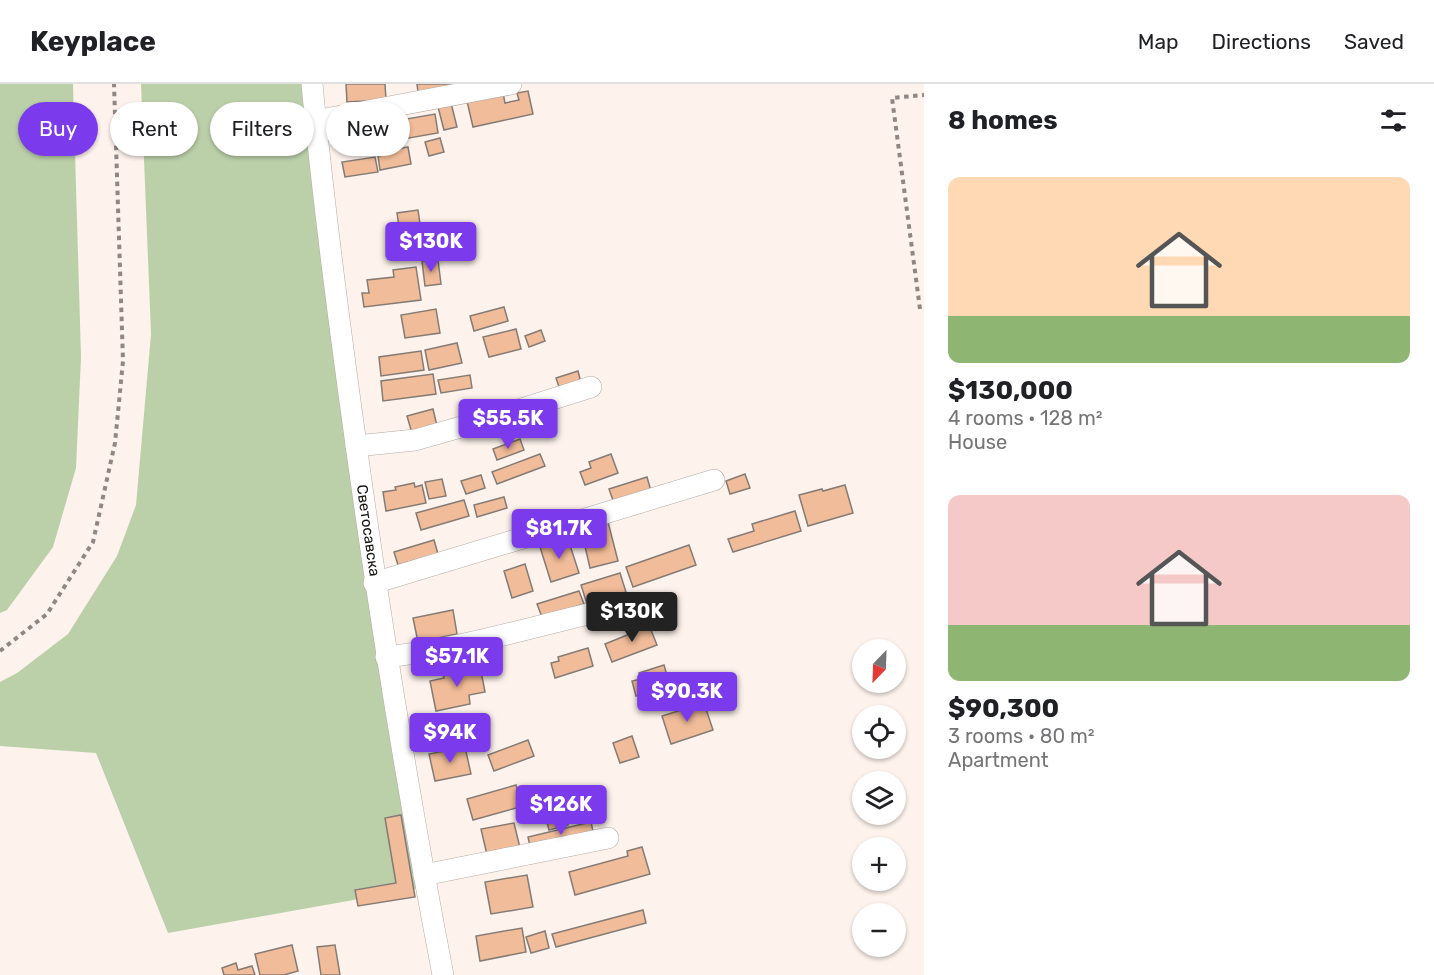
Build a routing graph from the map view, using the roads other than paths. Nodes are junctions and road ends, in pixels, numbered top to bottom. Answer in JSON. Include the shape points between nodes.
{"nodes":[{"id":1,"x":312,"y":84,"type":"edge"},
{"id":2,"x":512,"y":84,"type":"edge"},
{"id":3,"x":315,"y":121,"type":"junction"},
{"id":4,"x":591,"y":387,"type":"dead end"},
{"id":5,"x":356,"y":446,"type":"junction"},
{"id":6,"x":714,"y":480,"type":"dead end"},
{"id":7,"x":374,"y":583,"type":"junction"},
{"id":8,"x":609,"y":609,"type":"dead end"},
{"id":9,"x":386,"y":657,"type":"junction"},
{"id":10,"x":608,"y":838,"type":"dead end"},
{"id":11,"x":424,"y":875,"type":"junction"},
{"id":12,"x":442,"y":975,"type":"edge"}],
"edges":[{"from":1,"to":3,"type":"street","name":"Светосавска"},
{"from":2,"to":3,"type":"street"},
{"from":3,"to":5,"type":"street","name":"Светосавска"},
{"from":4,"to":5,"type":"street","via":[[415,440]]},
{"from":5,"to":7,"type":"street","name":"Светосавска"},
{"from":6,"to":7,"type":"street"},
{"from":7,"to":9,"type":"street","name":"Светосавска"},
{"from":8,"to":9,"type":"street","via":[[441,649]]},
{"from":9,"to":11,"type":"street","name":"Светосавска"},
{"from":10,"to":11,"type":"street"},
{"from":11,"to":12,"type":"street","name":"Светосавска"}]}
